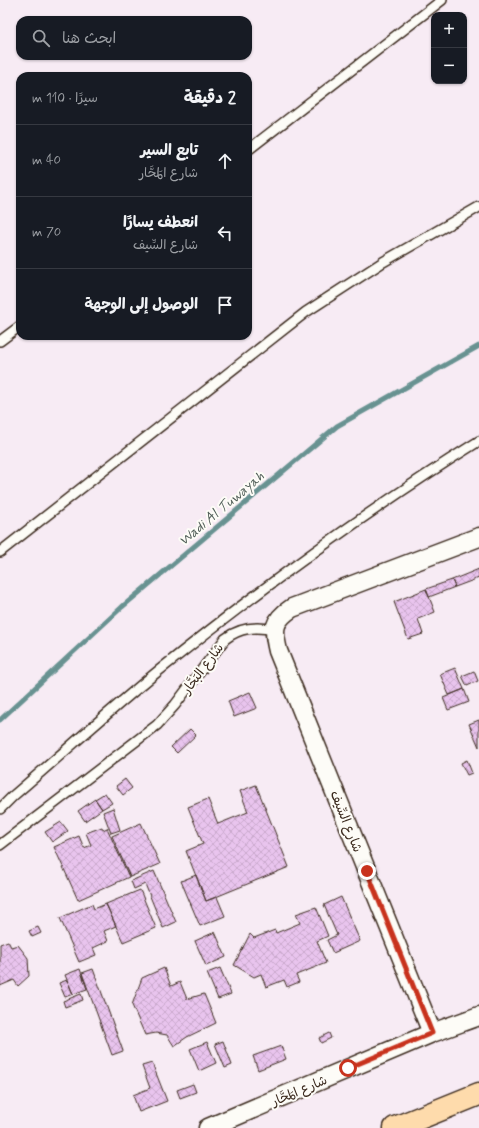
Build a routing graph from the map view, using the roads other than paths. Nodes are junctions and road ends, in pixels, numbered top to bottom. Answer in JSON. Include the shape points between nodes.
{"nodes":[{"id":1,"x":442,"y":0,"type":"edge"},
{"id":2,"x":252,"y":147,"type":"edge"},
{"id":3,"x":479,"y":207,"type":"edge"},
{"id":4,"x":16,"y":329,"type":"edge"},
{"id":5,"x":0,"y":341,"type":"edge"},
{"id":6,"x":479,"y":441,"type":"edge"},
{"id":7,"x":479,"y":537,"type":"edge"},
{"id":8,"x":0,"y":552,"type":"edge"},
{"id":9,"x":274,"y":630,"type":"junction"},
{"id":10,"x":0,"y":809,"type":"edge"},
{"id":11,"x":0,"y":845,"type":"edge"},
{"id":12,"x":479,"y":1016,"type":"edge"},
{"id":13,"x":432,"y":1033,"type":"junction"},
{"id":14,"x":479,"y":1094,"type":"edge"},
{"id":15,"x":208,"y":1128,"type":"edge"},
{"id":16,"x":395,"y":1128,"type":"edge"}],
"edges":[{"from":1,"to":2,"type":"lane"},
{"from":3,"to":8,"type":"lane","via":[[390,258],[306,312]]},
{"from":4,"to":5,"type":"lane"},
{"from":6,"to":10,"type":"lane","via":[[365,515],[256,595],[157,672]]},
{"from":7,"to":9,"type":"street","via":[[292,608],[277,620]]},
{"from":9,"to":11,"type":"lane","name":"شارع البَحَّار","via":[[257,627],[231,634],[157,725]]},
{"from":9,"to":13,"type":"street","name":"شارع السِّيف","via":[[278,651]]},
{"from":12,"to":13,"type":"street","name":"شارع المَحَّار"},
{"from":13,"to":15,"type":"street","name":"شارع المَحَّار"},
{"from":14,"to":16,"type":"main road"}]}
